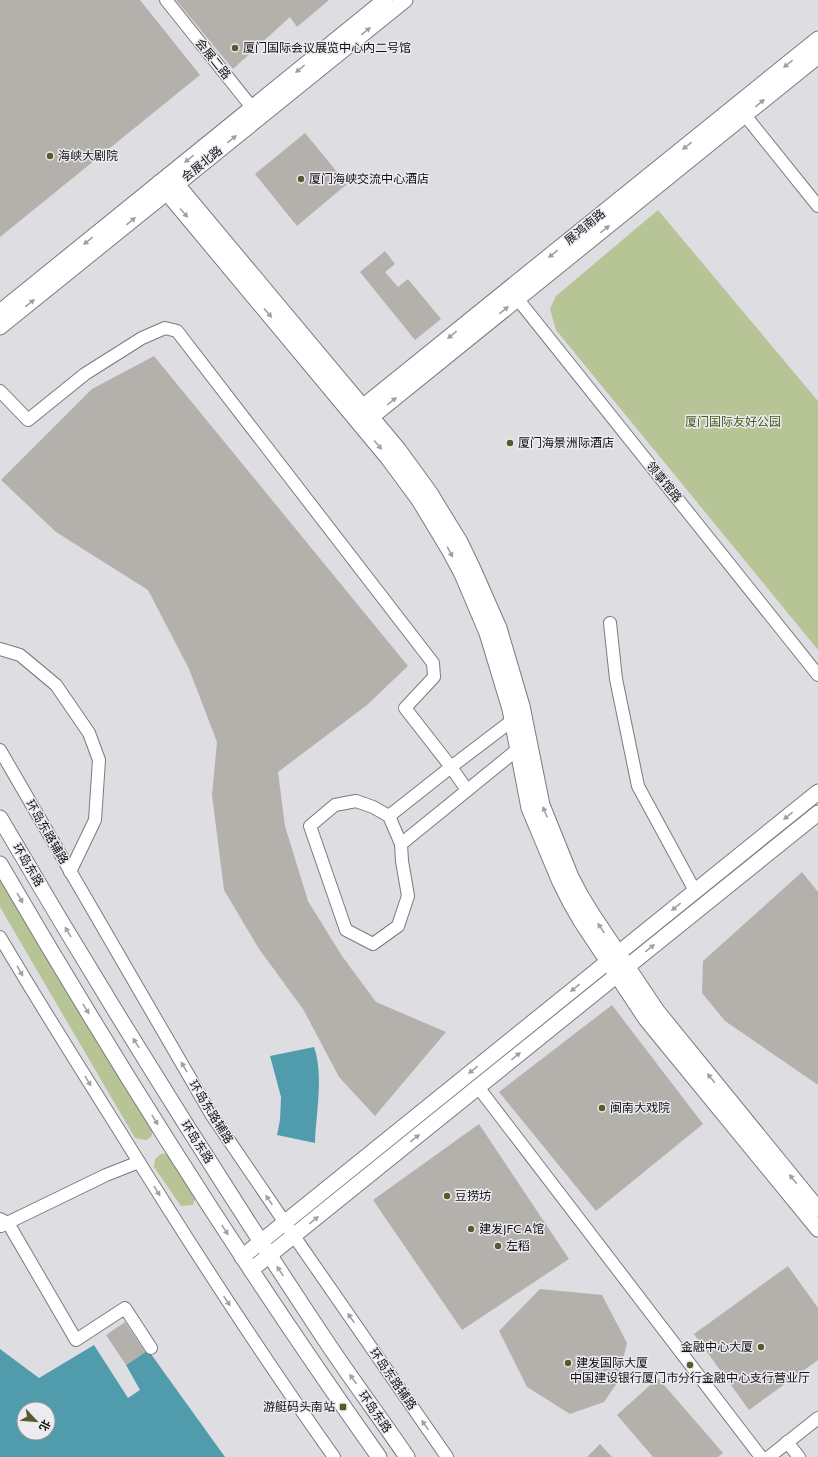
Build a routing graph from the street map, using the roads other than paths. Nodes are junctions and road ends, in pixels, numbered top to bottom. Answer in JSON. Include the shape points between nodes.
{"nodes":[{"id":1,"x":166,"y":0,"type":"edge"},
{"id":2,"x":385,"y":0,"type":"edge"},
{"id":3,"x":405,"y":0,"type":"edge"},
{"id":4,"x":818,"y":39,"type":"edge"},
{"id":5,"x":818,"y":56,"type":"edge"},
{"id":6,"x":741,"y":110,"type":"junction"},
{"id":7,"x":256,"y":112,"type":"junction"},
{"id":8,"x":168,"y":184,"type":"junction"},
{"id":9,"x":818,"y":206,"type":"edge"},
{"id":10,"x":514,"y":294,"type":"junction"},
{"id":11,"x":0,"y":312,"type":"edge"},
{"id":12,"x":0,"y":327,"type":"edge"},
{"id":13,"x":0,"y":391,"type":"edge"},
{"id":14,"x":362,"y":416,"type":"junction"},
{"id":15,"x":610,"y":623,"type":"dead end"},
{"id":16,"x":0,"y":648,"type":"edge"},
{"id":17,"x":818,"y":676,"type":"edge"},
{"id":18,"x":518,"y":716,"type":"junction"},
{"id":19,"x":524,"y":744,"type":"junction"},
{"id":20,"x":0,"y":750,"type":"edge"},
{"id":21,"x":451,"y":767,"type":"junction"},
{"id":22,"x":467,"y":790,"type":"junction"},
{"id":23,"x":818,"y":792,"type":"edge"},
{"id":24,"x":818,"y":813,"type":"edge"},
{"id":25,"x":389,"y":816,"type":"junction"},
{"id":26,"x":0,"y":818,"type":"edge"},
{"id":27,"x":401,"y":844,"type":"junction"},
{"id":28,"x":0,"y":864,"type":"edge"},
{"id":29,"x":70,"y":872,"type":"junction"},
{"id":30,"x":695,"y":891,"type":"junction"},
{"id":31,"x":0,"y":937,"type":"edge"},
{"id":32,"x":613,"y":957,"type":"junction"},
{"id":33,"x":622,"y":971,"type":"junction"},
{"id":34,"x":478,"y":1087,"type":"junction"},
{"id":35,"x":139,"y":1162,"type":"junction"},
{"id":36,"x":818,"y":1209,"type":"edge"},
{"id":37,"x":284,"y":1222,"type":"junction"},
{"id":38,"x":2,"y":1223,"type":"edge"},
{"id":39,"x":818,"y":1229,"type":"edge"},
{"id":40,"x":294,"y":1236,"type":"junction"},
{"id":41,"x":261,"y":1241,"type":"junction"},
{"id":42,"x":270,"y":1255,"type":"junction"},
{"id":43,"x":242,"y":1257,"type":"junction"},
{"id":44,"x":251,"y":1270,"type":"junction"},
{"id":45,"x":151,"y":1348,"type":"dead end"},
{"id":46,"x":818,"y":1418,"type":"edge"},
{"id":47,"x":787,"y":1442,"type":"junction"},
{"id":48,"x":334,"y":1457,"type":"edge"},
{"id":49,"x":379,"y":1457,"type":"edge"},
{"id":50,"x":407,"y":1457,"type":"edge"},
{"id":51,"x":448,"y":1457,"type":"edge"},
{"id":52,"x":761,"y":1457,"type":"edge"},
{"id":53,"x":769,"y":1457,"type":"edge"},
{"id":54,"x":799,"y":1457,"type":"edge"}],
"edges":[{"from":1,"to":7,"type":"street","name":"会展二路"},
{"from":2,"to":7,"type":"main road","name":"会展北路","one_way":true},
{"from":7,"to":3,"type":"main road","name":"会展北路","one_way":true},
{"from":4,"to":6,"type":"main road","name":"展鸿南路","one_way":true},
{"from":6,"to":5,"type":"main road","name":"展鸿南路","one_way":true},
{"from":6,"to":9,"type":"street"},
{"from":6,"to":10,"type":"main road","name":"展鸿南路"},
{"from":7,"to":8,"type":"main road","name":"会展北路"},
{"from":8,"to":11,"type":"main road","name":"会展北路","one_way":true},
{"from":12,"to":8,"type":"main road","name":"会展北路","one_way":true},
{"from":8,"to":14,"type":"main road"},
{"from":10,"to":14,"type":"main road","name":"展鸿南路"},
{"from":10,"to":17,"type":"street","name":"领事馆路"},
{"from":13,"to":21,"type":"street","via":[[28,420],[85,374],[142,338],[165,328],[177,331],[433,663],[434,677],[405,708]]},
{"from":14,"to":18,"type":"main road","via":[[388,458],[419,500],[455,561],[487,633]]},
{"from":15,"to":30,"type":"street","via":[[616,679],[638,786]]},
{"from":16,"to":29,"type":"street","via":[[20,655],[56,685],[88,733],[99,760],[95,820]]},
{"from":18,"to":19,"type":"main road"},
{"from":18,"to":21,"type":"street"},
{"from":19,"to":22,"type":"street"},
{"from":19,"to":32,"type":"main road","via":[[542,805],[563,858]]},
{"from":20,"to":29,"type":"street","name":"环岛东路辅路"},
{"from":21,"to":22,"type":"street"},
{"from":21,"to":25,"type":"street"},
{"from":22,"to":27,"type":"street"},
{"from":23,"to":30,"type":"main road","one_way":true},
{"from":33,"to":24,"type":"main road","one_way":true},
{"from":25,"to":27,"type":"street"},
{"from":25,"to":27,"type":"street","via":[[356,801],[335,805],[310,826],[346,930],[373,944],[398,926],[408,896]]},
{"from":41,"to":26,"type":"main road","name":"环岛东路","one_way":true,"via":[[98,983]]},
{"from":28,"to":43,"type":"main road","name":"环岛东路","one_way":true,"via":[[65,975]]},
{"from":37,"to":29,"type":"street","name":"环岛东路辅路","one_way":true,"via":[[211,1114]]},
{"from":30,"to":32,"type":"main road","one_way":true},
{"from":31,"to":35,"type":"street","one_way":true},
{"from":32,"to":33,"type":"main road"},
{"from":32,"to":37,"type":"main road","one_way":true},
{"from":34,"to":33,"type":"main road","one_way":true},
{"from":36,"to":33,"type":"main road","one_way":true},
{"from":33,"to":39,"type":"main road","via":[[646,1019]]},
{"from":40,"to":34,"type":"main road","one_way":true},
{"from":34,"to":52,"type":"street"},
{"from":35,"to":38,"type":"street"},
{"from":35,"to":48,"type":"street","one_way":true,"via":[[225,1298]]},
{"from":37,"to":40,"type":"street","name":"环岛东路辅路"},
{"from":37,"to":41,"type":"main road"},
{"from":38,"to":45,"type":"street","via":[[76,1340],[125,1308]]},
{"from":40,"to":42,"type":"main road"},
{"from":51,"to":40,"type":"street","name":"环岛东路辅路","one_way":true},
{"from":41,"to":42,"type":"main road","name":"环岛东路"},
{"from":41,"to":43,"type":"main road"},
{"from":42,"to":44,"type":"main road"},
{"from":50,"to":42,"type":"main road","name":"环岛东路","one_way":true},
{"from":43,"to":44,"type":"main road","name":"环岛东路"},
{"from":44,"to":49,"type":"main road","name":"环岛东路"},
{"from":46,"to":47,"type":"street"},
{"from":47,"to":53,"type":"street"},
{"from":47,"to":54,"type":"street"}]}
